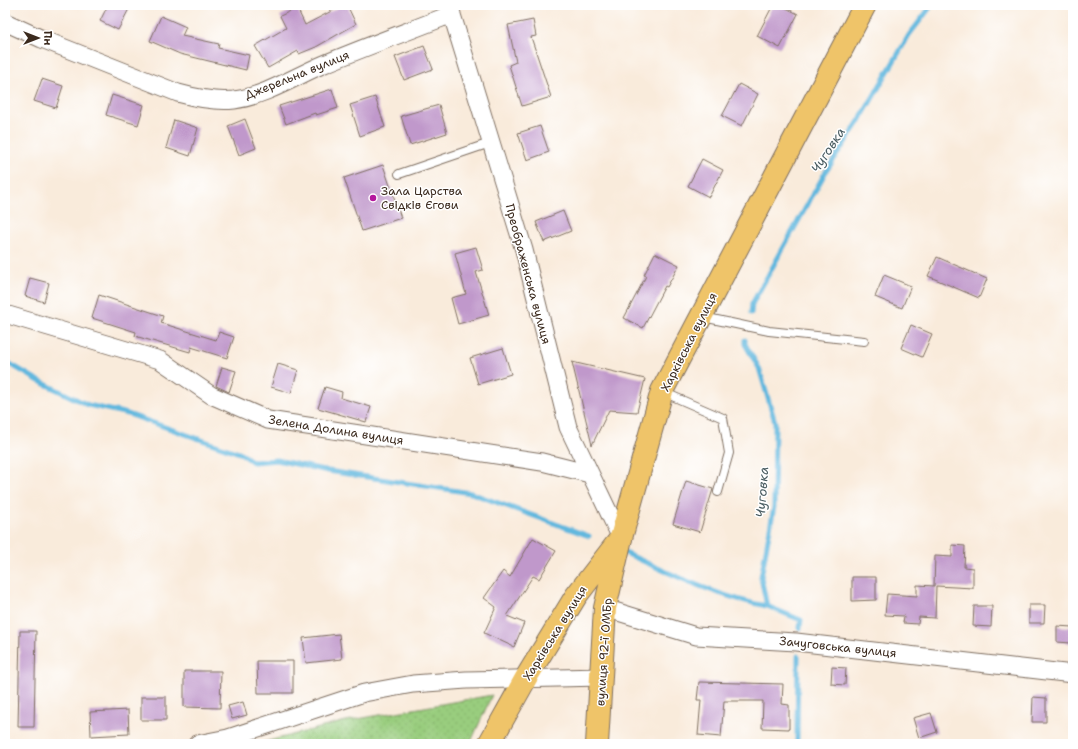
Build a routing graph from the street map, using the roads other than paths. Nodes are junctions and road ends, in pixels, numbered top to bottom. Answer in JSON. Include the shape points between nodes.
{"nodes":[{"id":1,"x":865,"y":5,"type":"edge"},
{"id":2,"x":450,"y":9,"type":"edge"},
{"id":3,"x":5,"y":22,"type":"edge"},
{"id":4,"x":490,"y":143,"type":"junction"},
{"id":5,"x":398,"y":174,"type":"dead end"},
{"id":6,"x":5,"y":314,"type":"edge"},
{"id":7,"x":702,"y":316,"type":"junction"},
{"id":8,"x":864,"y":340,"type":"dead end"},
{"id":9,"x":662,"y":391,"type":"junction"},
{"id":10,"x":590,"y":474,"type":"junction"},
{"id":11,"x":718,"y":492,"type":"dead end"},
{"id":12,"x":621,"y":538,"type":"junction"},
{"id":13,"x":605,"y":608,"type":"junction"},
{"id":14,"x":1073,"y":674,"type":"edge"},
{"id":15,"x":602,"y":677,"type":"junction"},
{"id":16,"x":526,"y":678,"type":"junction"},
{"id":17,"x":197,"y":744,"type":"edge"},
{"id":18,"x":489,"y":744,"type":"edge"},
{"id":19,"x":597,"y":744,"type":"edge"}],
"edges":[{"from":1,"to":7,"type":"main road","name":"Харківська вулиця"},
{"from":2,"to":3,"type":"street","name":"Джерельна вулиця","via":[[254,96],[234,100],[199,99],[178,92]]},
{"from":2,"to":4,"type":"street","name":"Преображенська вулиця"},
{"from":4,"to":5,"type":"lane"},
{"from":4,"to":10,"type":"street","name":"Преображенська вулиця","via":[[524,250],[568,427]]},
{"from":6,"to":10,"type":"street","name":"Зелена Долина вулиця","via":[[160,360],[211,395],[268,420],[542,462]]},
{"from":7,"to":8,"type":"lane","via":[[769,331]]},
{"from":7,"to":9,"type":"main road","name":"Харківська вулиця"},
{"from":9,"to":11,"type":"lane","via":[[723,418],[729,453]]},
{"from":9,"to":12,"type":"main road","name":"Харківська вулиця"},
{"from":10,"to":12,"type":"street","name":"Преображенська вулиця"},
{"from":12,"to":13,"type":"main road","name":"вулиця 92-ї ОМБр"},
{"from":12,"to":16,"type":"main road","name":"Харківська вулиця","via":[[576,596]]},
{"from":13,"to":14,"type":"street","name":"Зачуговська вулиця","via":[[696,636],[796,642]]},
{"from":13,"to":15,"type":"main road","name":"вулиця 92-ї ОМБр"},
{"from":15,"to":16,"type":"street"},
{"from":15,"to":19,"type":"main road","name":"вулиця 92-ї ОМБр"},
{"from":16,"to":17,"type":"street","via":[[413,684],[364,693],[228,738]]},
{"from":16,"to":18,"type":"main road","name":"Харківська вулиця"}]}
